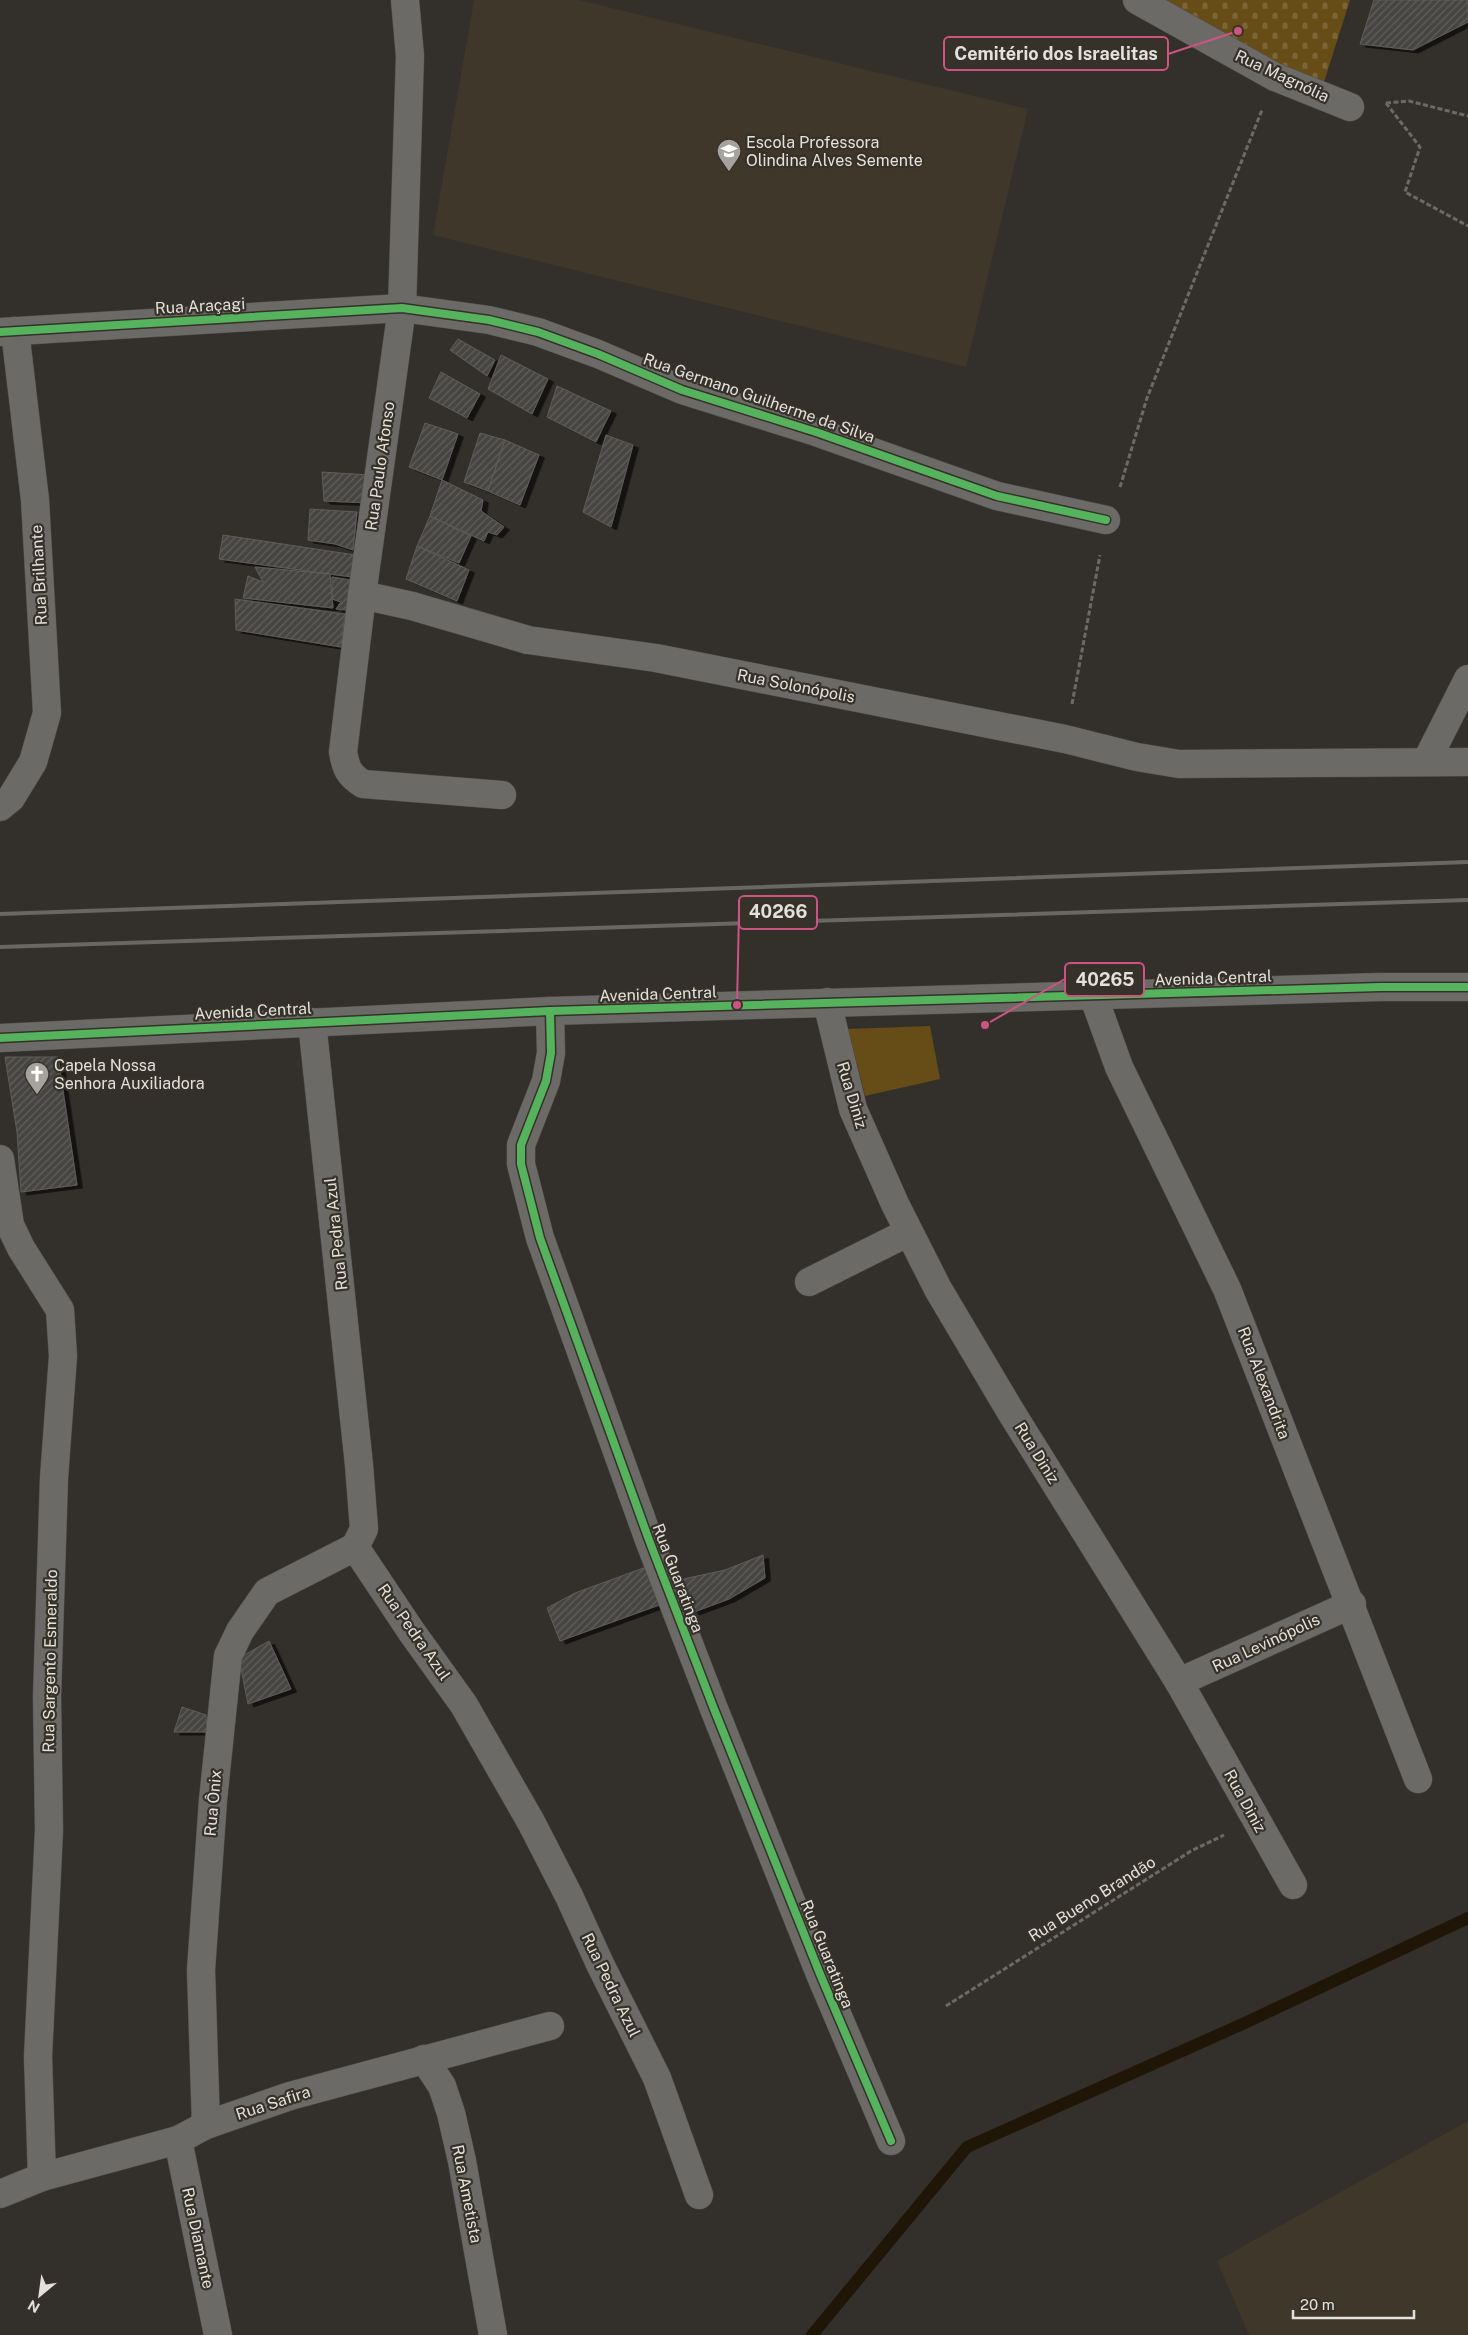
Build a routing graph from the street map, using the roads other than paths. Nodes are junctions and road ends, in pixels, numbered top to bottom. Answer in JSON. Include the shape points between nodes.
{"nodes":[{"id":1,"x":406,"y":0,"type":"edge"},
{"id":2,"x":1137,"y":0,"type":"edge"},
{"id":3,"x":1350,"y":107,"type":"road end"},
{"id":4,"x":402,"y":308,"type":"junction"},
{"id":5,"x":7,"y":331,"type":"edge"},
{"id":6,"x":1106,"y":520,"type":"road end"},
{"id":7,"x":362,"y":595,"type":"junction"},
{"id":8,"x":1468,"y":679,"type":"edge"},
{"id":9,"x":1426,"y":762,"type":"junction"},
{"id":10,"x":1468,"y":762,"type":"edge"},
{"id":11,"x":502,"y":795,"type":"dead end"},
{"id":12,"x":0,"y":807,"type":"edge"},
{"id":13,"x":1468,"y":987,"type":"edge"},
{"id":14,"x":1093,"y":995,"type":"junction"},
{"id":15,"x":827,"y":1002,"type":"junction"},
{"id":16,"x":550,"y":1011,"type":"junction"},
{"id":17,"x":312,"y":1022,"type":"junction"},
{"id":18,"x":0,"y":1038,"type":"edge"},
{"id":19,"x":0,"y":1159,"type":"edge"},
{"id":20,"x":909,"y":1232,"type":"junction"},
{"id":21,"x":809,"y":1282,"type":"dead end"},
{"id":22,"x":356,"y":1546,"type":"junction"},
{"id":23,"x":1352,"y":1604,"type":"junction"},
{"id":24,"x":1179,"y":1682,"type":"junction"},
{"id":25,"x":1418,"y":1779,"type":"dead end"},
{"id":26,"x":1293,"y":1885,"type":"dead end"},
{"id":27,"x":550,"y":2026,"type":"dead end"},
{"id":28,"x":424,"y":2059,"type":"junction"},
{"id":29,"x":206,"y":2125,"type":"junction"},
{"id":30,"x":178,"y":2140,"type":"junction"},
{"id":31,"x":891,"y":2141,"type":"dead end"},
{"id":32,"x":42,"y":2178,"type":"junction"},
{"id":33,"x":0,"y":2194,"type":"edge"},
{"id":34,"x":698,"y":2196,"type":"dead end"},
{"id":35,"x":218,"y":2335,"type":"edge"},
{"id":36,"x":493,"y":2335,"type":"edge"}],
"edges":[{"from":1,"to":4,"type":"street","name":"Rua Paulo Afonso","via":[[410,56]]},
{"from":2,"to":3,"type":"street","name":"Rua Magnólia","via":[[1275,77]]},
{"from":4,"to":5,"type":"street","name":"Rua Araçagi"},
{"from":4,"to":6,"type":"street","name":"Rua Germano Guilherme da Silva","via":[[489,320],[538,332],[682,390],[816,432],[997,496]]},
{"from":4,"to":7,"type":"street","name":"Rua Paulo Afonso"},
{"from":5,"to":12,"type":"street","name":"Rua Brilhante","via":[[35,500],[47,712],[33,762],[11,798]]},
{"from":7,"to":9,"type":"street","name":"Rua Solonópolis","via":[[528,640],[656,658],[1179,764]]},
{"from":7,"to":11,"type":"street","name":"Rua Paulo Afonso","via":[[343,752],[345,767],[351,776],[363,784]]},
{"from":8,"to":9,"type":"street"},
{"from":9,"to":10,"type":"street"},
{"from":13,"to":14,"type":"street","name":"Avenida Central"},
{"from":14,"to":15,"type":"street","name":"Avenida Central"},
{"from":14,"to":23,"type":"street","name":"Rua Alexandrita","via":[[1119,1067],[1227,1288]]},
{"from":15,"to":16,"type":"street","name":"Avenida Central"},
{"from":15,"to":20,"type":"street","name":"Rua Diniz","via":[[852,1109]]},
{"from":16,"to":17,"type":"street","name":"Avenida Central"},
{"from":16,"to":31,"type":"street","name":"Rua Guaratinga","via":[[551,1053],[546,1081],[521,1145],[521,1164],[540,1238],[710,1700]]},
{"from":17,"to":18,"type":"street","name":"Avenida Central"},
{"from":17,"to":22,"type":"street","name":"Rua Pedra Azul","via":[[360,1474],[364,1529]]},
{"from":19,"to":32,"type":"street","name":"Rua Sargento Esmeraldo","via":[[10,1225],[60,1310],[63,1356],[54,1478],[48,1687],[49,1830],[38,2057]]},
{"from":20,"to":21,"type":"street"},
{"from":20,"to":24,"type":"street","name":"Rua Diniz","via":[[938,1289],[1001,1396]]},
{"from":22,"to":29,"type":"street","name":"Rua Ônix","via":[[267,1592],[240,1631],[228,1656],[213,1800],[201,1970]]},
{"from":22,"to":34,"type":"street","name":"Rua Pedra Azul","via":[[464,1705],[531,1822],[657,2078]]},
{"from":23,"to":24,"type":"street","name":"Rua Levinópolis"},
{"from":23,"to":25,"type":"street","name":"Rua Alexandrita"},
{"from":24,"to":26,"type":"street","name":"Rua Diniz"},
{"from":27,"to":28,"type":"street","name":"Rua Safira"},
{"from":28,"to":29,"type":"street","name":"Rua Safira","via":[[290,2096]]},
{"from":28,"to":36,"type":"street","name":"Rua Ametista","via":[[442,2086],[451,2113]]},
{"from":29,"to":30,"type":"street","name":"Rua Safira"},
{"from":30,"to":32,"type":"street","name":"Rua Safira"},
{"from":30,"to":35,"type":"street","name":"Rua Diamante"},
{"from":32,"to":33,"type":"street","name":"Rua Safira"}]}
